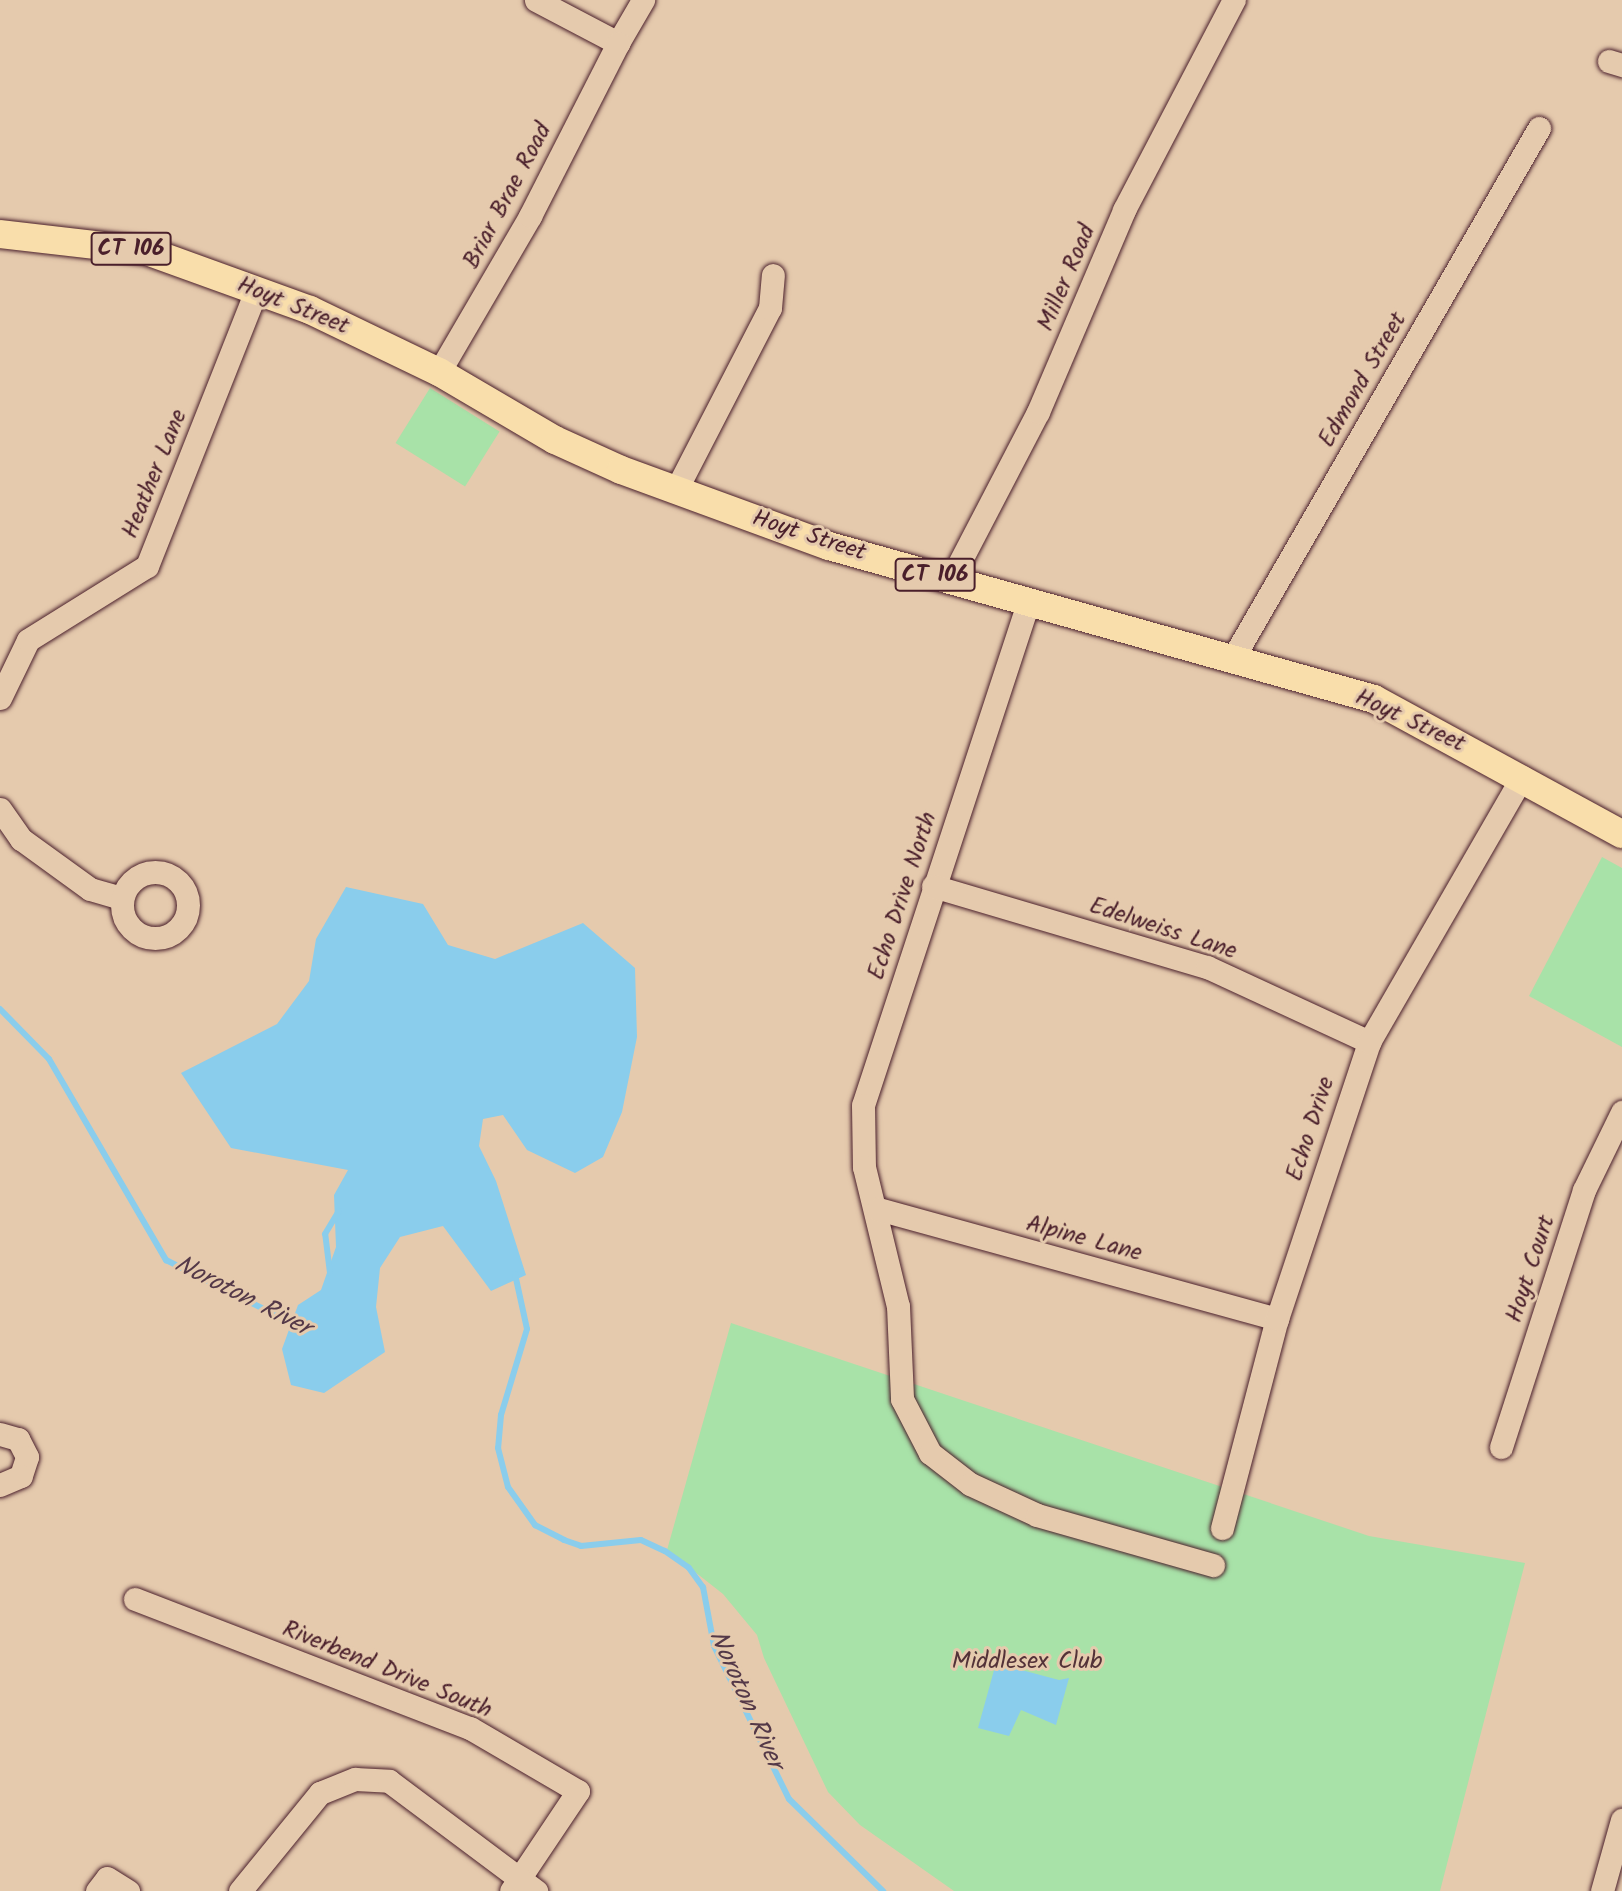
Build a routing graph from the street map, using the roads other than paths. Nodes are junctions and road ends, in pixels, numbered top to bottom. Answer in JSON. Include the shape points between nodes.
{"nodes":[{"id":1,"x":536,"y":0,"type":"edge"},
{"id":2,"x":643,"y":0,"type":"edge"},
{"id":3,"x":1234,"y":0,"type":"edge"},
{"id":4,"x":618,"y":43,"type":"junction"},
{"id":5,"x":1539,"y":128,"type":"dead end"},
{"id":6,"x":0,"y":234,"type":"edge"},
{"id":7,"x":773,"y":275,"type":"dead end"},
{"id":8,"x":256,"y":290,"type":"junction"},
{"id":9,"x":439,"y":372,"type":"junction"},
{"id":10,"x":676,"y":490,"type":"junction"},
{"id":11,"x":951,"y":579,"type":"junction"},
{"id":12,"x":1028,"y":603,"type":"junction"},
{"id":13,"x":1233,"y":658,"type":"junction"},
{"id":14,"x":0,"y":698,"type":"edge"},
{"id":15,"x":1522,"y":777,"type":"junction"},
{"id":16,"x":0,"y":809,"type":"edge"},
{"id":17,"x":1622,"y":834,"type":"edge"},
{"id":18,"x":933,"y":886,"type":"junction"},
{"id":19,"x":122,"y":898,"type":"dead end"},
{"id":20,"x":1369,"y":1042,"type":"junction"},
{"id":21,"x":1622,"y":1112,"type":"edge"},
{"id":22,"x":878,"y":1209,"type":"junction"},
{"id":23,"x":1277,"y":1319,"type":"junction"},
{"id":24,"x":0,"y":1434,"type":"edge"},
{"id":25,"x":1501,"y":1447,"type":"dead end"},
{"id":26,"x":0,"y":1485,"type":"edge"},
{"id":27,"x":1222,"y":1528,"type":"dead end"},
{"id":28,"x":1213,"y":1564,"type":"dead end"},
{"id":29,"x":135,"y":1600,"type":"dead end"},
{"id":30,"x":1622,"y":1820,"type":"edge"},
{"id":31,"x":522,"y":1887,"type":"edge"},
{"id":32,"x":97,"y":1891,"type":"edge"},
{"id":33,"x":128,"y":1891,"type":"edge"},
{"id":34,"x":240,"y":1891,"type":"edge"},
{"id":35,"x":1602,"y":1891,"type":"edge"}],
"edges":[{"from":1,"to":4,"type":"street"},
{"from":2,"to":4,"type":"street","name":"Briar Brae Road"},
{"from":3,"to":11,"type":"street","name":"Miller Road","via":[[1124,210],[1038,412]]},
{"from":4,"to":9,"type":"street","name":"Briar Brae Road","via":[[530,216]]},
{"from":5,"to":13,"type":"street","name":"Edmond Street"},
{"from":6,"to":8,"type":"main road","name":"Hoyt Street","number":"CT 106","via":[[147,251]]},
{"from":7,"to":10,"type":"street","via":[[770,308]]},
{"from":8,"to":9,"type":"main road","name":"Hoyt Street","number":"CT 106","via":[[310,310]]},
{"from":8,"to":14,"type":"street","name":"Heather Lane","via":[[147,566],[28,640]]},
{"from":9,"to":10,"type":"main road","name":"Hoyt Street","number":"CT 106","via":[[555,440]]},
{"from":10,"to":11,"type":"main road","name":"Hoyt Street","number":"CT 106","via":[[829,546]]},
{"from":11,"to":12,"type":"main road","name":"Hoyt Street","number":"CT 106"},
{"from":12,"to":13,"type":"main road","name":"Hoyt Street","number":"CT 106"},
{"from":12,"to":18,"type":"street","name":"Echo Drive North"},
{"from":13,"to":15,"type":"main road","name":"Hoyt Street","number":"CT 106","via":[[1374,699]]},
{"from":15,"to":17,"type":"main road","name":"Hoyt Street","number":"CT 106"},
{"from":15,"to":20,"type":"street","name":"Echo Drive"},
{"from":16,"to":19,"type":"street","via":[[20,839],[90,889]]},
{"from":18,"to":20,"type":"street","name":"Edelweiss Lane","via":[[1208,967]]},
{"from":18,"to":22,"type":"street","name":"Echo Drive North","via":[[863,1105],[864,1167]]},
{"from":20,"to":23,"type":"street","name":"Echo Drive"},
{"from":21,"to":25,"type":"street","name":"Hoyt Court","via":[[1584,1190]]},
{"from":22,"to":23,"type":"street","name":"Alpine Lane"},
{"from":22,"to":28,"type":"street","name":"Echo Drive North","via":[[898,1306],[902,1399],[930,1454],[970,1485],[1037,1515]]},
{"from":23,"to":27,"type":"street","name":"Echo Drive"},
{"from":24,"to":26,"type":"street","via":[[18,1440],[27,1457],[21,1476]]},
{"from":29,"to":31,"type":"street","name":"Riverbend Drive South","via":[[470,1728],[578,1791]]},
{"from":30,"to":35,"type":"street"},
{"from":31,"to":34,"type":"street","via":[[389,1781],[355,1779],[320,1793]]},
{"from":32,"to":33,"type":"street","via":[[107,1878]]}]}
